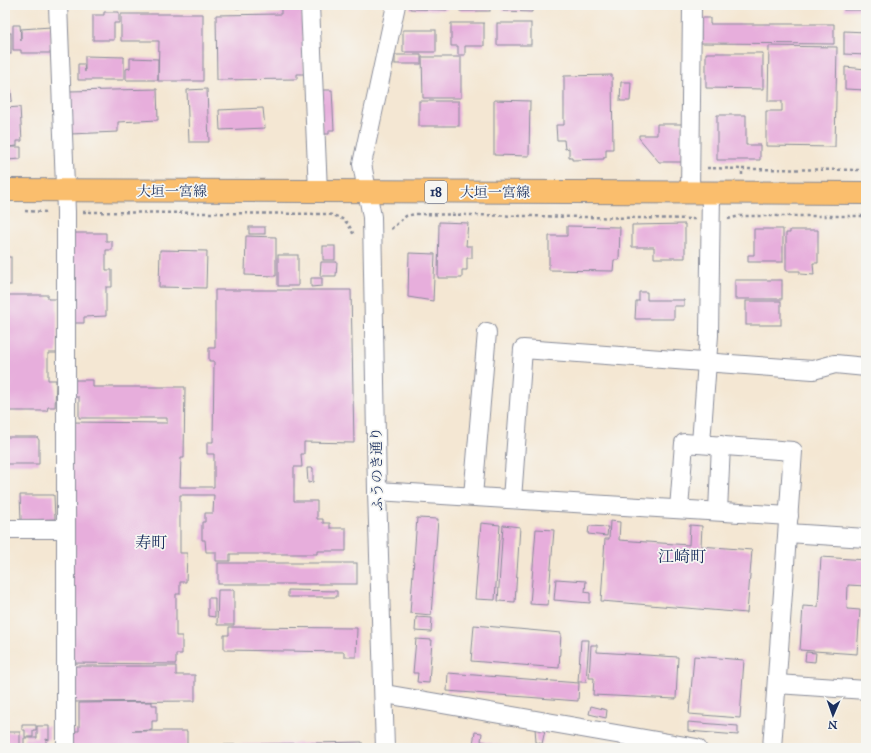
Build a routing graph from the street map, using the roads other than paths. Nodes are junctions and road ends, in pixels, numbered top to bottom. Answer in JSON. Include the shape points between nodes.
{"nodes":[{"id":1,"x":58,"y":5,"type":"edge"},
{"id":2,"x":310,"y":5,"type":"edge"},
{"id":3,"x":396,"y":5,"type":"edge"},
{"id":4,"x":692,"y":5,"type":"edge"},
{"id":5,"x":5,"y":190,"type":"edge"},
{"id":6,"x":318,"y":191,"type":"junction"},
{"id":7,"x":366,"y":192,"type":"junction"},
{"id":8,"x":700,"y":193,"type":"junction"},
{"id":9,"x":866,"y":193,"type":"edge"},
{"id":10,"x":65,"y":201,"type":"junction"},
{"id":11,"x":487,"y":332,"type":"dead end"},
{"id":12,"x":707,"y":362,"type":"junction"},
{"id":13,"x":866,"y":367,"type":"edge"},
{"id":14,"x":692,"y":443,"type":"junction"},
{"id":15,"x":721,"y":445,"type":"junction"},
{"id":16,"x":377,"y":491,"type":"junction"},
{"id":17,"x":473,"y":496,"type":"junction"},
{"id":18,"x":512,"y":498,"type":"junction"},
{"id":19,"x":679,"y":509,"type":"junction"},
{"id":20,"x":718,"y":511,"type":"junction"},
{"id":21,"x":789,"y":525,"type":"junction"},
{"id":22,"x":5,"y":529,"type":"edge"},
{"id":23,"x":66,"y":529,"type":"junction"},
{"id":24,"x":866,"y":538,"type":"edge"},
{"id":25,"x":777,"y":684,"type":"junction"},
{"id":26,"x":866,"y":690,"type":"edge"},
{"id":27,"x":385,"y":694,"type":"junction"},
{"id":28,"x":663,"y":745,"type":"edge"},
{"id":29,"x":66,"y":748,"type":"edge"},
{"id":30,"x":385,"y":748,"type":"edge"},
{"id":31,"x":697,"y":748,"type":"edge"},
{"id":32,"x":772,"y":748,"type":"edge"}],
"edges":[{"from":1,"to":10,"type":"street"},
{"from":2,"to":6,"type":"street"},
{"from":3,"to":7,"type":"street","name":"ふうのき通り","via":[[362,164]]},
{"from":4,"to":8,"type":"street"},
{"from":5,"to":10,"type":"main road","name":"大垣一宮線","number":"18"},
{"from":6,"to":7,"type":"main road","name":"大垣一宮線","number":"18"},
{"from":6,"to":10,"type":"main road","name":"大垣一宮線","number":"18"},
{"from":7,"to":8,"type":"main road","name":"大垣一宮線","number":"18"},
{"from":7,"to":16,"type":"street","name":"ふうのき通り","via":[[372,217],[373,237]]},
{"from":8,"to":9,"type":"main road","name":"大垣一宮線","number":"18"},
{"from":8,"to":12,"type":"street","via":[[709,335]]},
{"from":10,"to":23,"type":"street"},
{"from":11,"to":17,"type":"street"},
{"from":12,"to":13,"type":"street","via":[[813,370],[835,364]]},
{"from":12,"to":14,"type":"street"},
{"from":12,"to":18,"type":"street","via":[[523,349]]},
{"from":14,"to":15,"type":"street"},
{"from":14,"to":19,"type":"street"},
{"from":15,"to":20,"type":"street"},
{"from":15,"to":21,"type":"street","via":[[793,451]]},
{"from":16,"to":17,"type":"street"},
{"from":16,"to":27,"type":"street","name":"ふうのき通り"},
{"from":17,"to":18,"type":"street"},
{"from":18,"to":19,"type":"street"},
{"from":19,"to":20,"type":"street"},
{"from":20,"to":21,"type":"street"},
{"from":21,"to":24,"type":"street"},
{"from":21,"to":25,"type":"street"},
{"from":22,"to":23,"type":"street"},
{"from":23,"to":29,"type":"street"},
{"from":25,"to":26,"type":"street"},
{"from":25,"to":32,"type":"street"},
{"from":27,"to":28,"type":"street"},
{"from":27,"to":30,"type":"street","name":"ふうのき通り"},
{"from":28,"to":31,"type":"street"}]}
